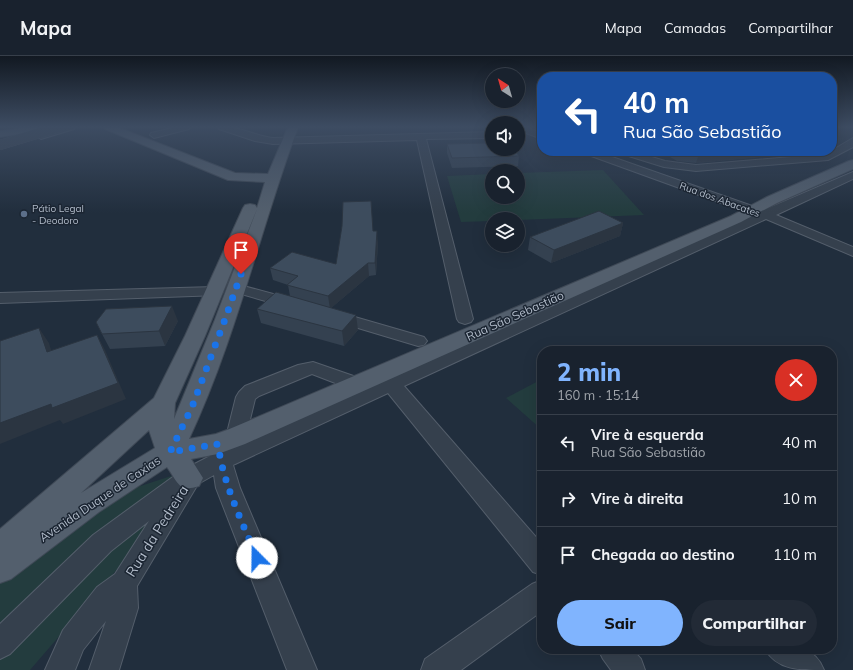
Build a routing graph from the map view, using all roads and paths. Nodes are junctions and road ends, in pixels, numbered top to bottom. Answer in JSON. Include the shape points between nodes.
{"nodes":[{"id":1,"x":178,"y":156,"type":"edge"},
{"id":2,"x":277,"y":156,"type":"edge"},
{"id":3,"x":426,"y":156,"type":"edge"},
{"id":4,"x":600,"y":156,"type":"edge"},
{"id":5,"x":638,"y":156,"type":"edge"},
{"id":6,"x":828,"y":157,"type":"joint"},
{"id":7,"x":853,"y":167,"type":"edge"},
{"id":8,"x":264,"y":175,"type":"junction"},
{"id":9,"x":760,"y":213,"type":"junction"},
{"id":10,"x":853,"y":252,"type":"edge"},
{"id":11,"x":236,"y":288,"type":"junction"},
{"id":12,"x":214,"y":292,"type":"junction"},
{"id":13,"x":0,"y":298,"type":"edge"},
{"id":14,"x":465,"y":319,"type":"dead end"},
{"id":15,"x":418,"y":341,"type":"dead end"},
{"id":16,"x":387,"y":378,"type":"junction"},
{"id":17,"x":358,"y":385,"type":"junction"},
{"id":18,"x":164,"y":403,"type":"junction"},
{"id":19,"x":225,"y":447,"type":"junction"},
{"id":20,"x":170,"y":452,"type":"junction"},
{"id":21,"x":189,"y":478,"type":"junction"},
{"id":22,"x":0,"y":549,"type":"edge"},
{"id":23,"x":537,"y":557,"type":"edge"},
{"id":24,"x":0,"y":568,"type":"edge"},
{"id":25,"x":124,"y":583,"type":"junction"},
{"id":26,"x":537,"y":598,"type":"edge"},
{"id":27,"x":0,"y":644,"type":"edge"},
{"id":28,"x":617,"y":654,"type":"edge"},
{"id":29,"x":787,"y":654,"type":"edge"},
{"id":30,"x":60,"y":670,"type":"edge"},
{"id":31,"x":104,"y":670,"type":"edge"},
{"id":32,"x":302,"y":670,"type":"edge"},
{"id":33,"x":436,"y":670,"type":"edge"},
{"id":34,"x":630,"y":670,"type":"edge"},
{"id":35,"x":809,"y":670,"type":"edge"}],
"edges":[{"from":1,"to":8,"type":"main road","via":[[232,178]]},
{"from":2,"to":8,"type":"main road","name":"Avenida Duque de Caxias"},
{"from":3,"to":14,"type":"street"},
{"from":4,"to":9,"type":"street","name":"Rua dos Abacates"},
{"from":5,"to":6,"type":"street","via":[[664,164],[696,168]]},
{"from":6,"to":7,"type":"street"},
{"from":7,"to":9,"type":"street","name":"Rua São Sebastião","via":[[784,205]]},
{"from":8,"to":11,"type":"main road","name":"Avenida Duque de Caxias","via":[[262,216]]},
{"from":8,"to":12,"type":"main road","name":"Avenida Duque de Caxias"},
{"from":9,"to":10,"type":"street","name":"Rua dos Abacates"},
{"from":9,"to":16,"type":"main road","name":"Rua São Sebastião"},
{"from":11,"to":15,"type":"street"},
{"from":11,"to":20,"type":"main road","name":"Avenida Duque de Caxias","via":[[192,407]]},
{"from":12,"to":13,"type":"street"},
{"from":12,"to":18,"type":"main road","name":"Avenida Duque de Caxias"},
{"from":16,"to":17,"type":"main road","name":"Rua São Sebastião"},
{"from":16,"to":19,"type":"street","name":"Rua São Sebastião"},
{"from":16,"to":23,"type":"street"},
{"from":17,"to":19,"type":"main road","name":"Rua São Sebastião"},
{"from":17,"to":19,"type":"street","via":[[313,368],[304,369],[252,391],[246,397]]},
{"from":18,"to":20,"type":"main road","via":[[161,426]]},
{"from":18,"to":22,"type":"main road","name":"Avenida Duque de Caxias"},
{"from":19,"to":20,"type":"main road","name":"Rua São Sebastião"},
{"from":19,"to":21,"type":"street","name":"Rua São Sebastião"},
{"from":19,"to":32,"type":"street","via":[[228,488]]},
{"from":20,"to":21,"type":"main road"},
{"from":20,"to":24,"type":"main road","name":"Avenida Duque de Caxias","via":[[89,504]]},
{"from":21,"to":25,"type":"street","name":"Rua da Pedreira"},
{"from":21,"to":27,"type":"street","name":"Rua São Sebastião","via":[[102,543]]},
{"from":25,"to":30,"type":"street","name":"Rua da Pedreira","via":[[107,597],[73,640]]},
{"from":25,"to":31,"type":"street","name":"Rua da Pedreira","via":[[124,608]]},
{"from":26,"to":33,"type":"street"},
{"from":28,"to":34,"type":"street"},
{"from":29,"to":35,"type":"street"}]}
